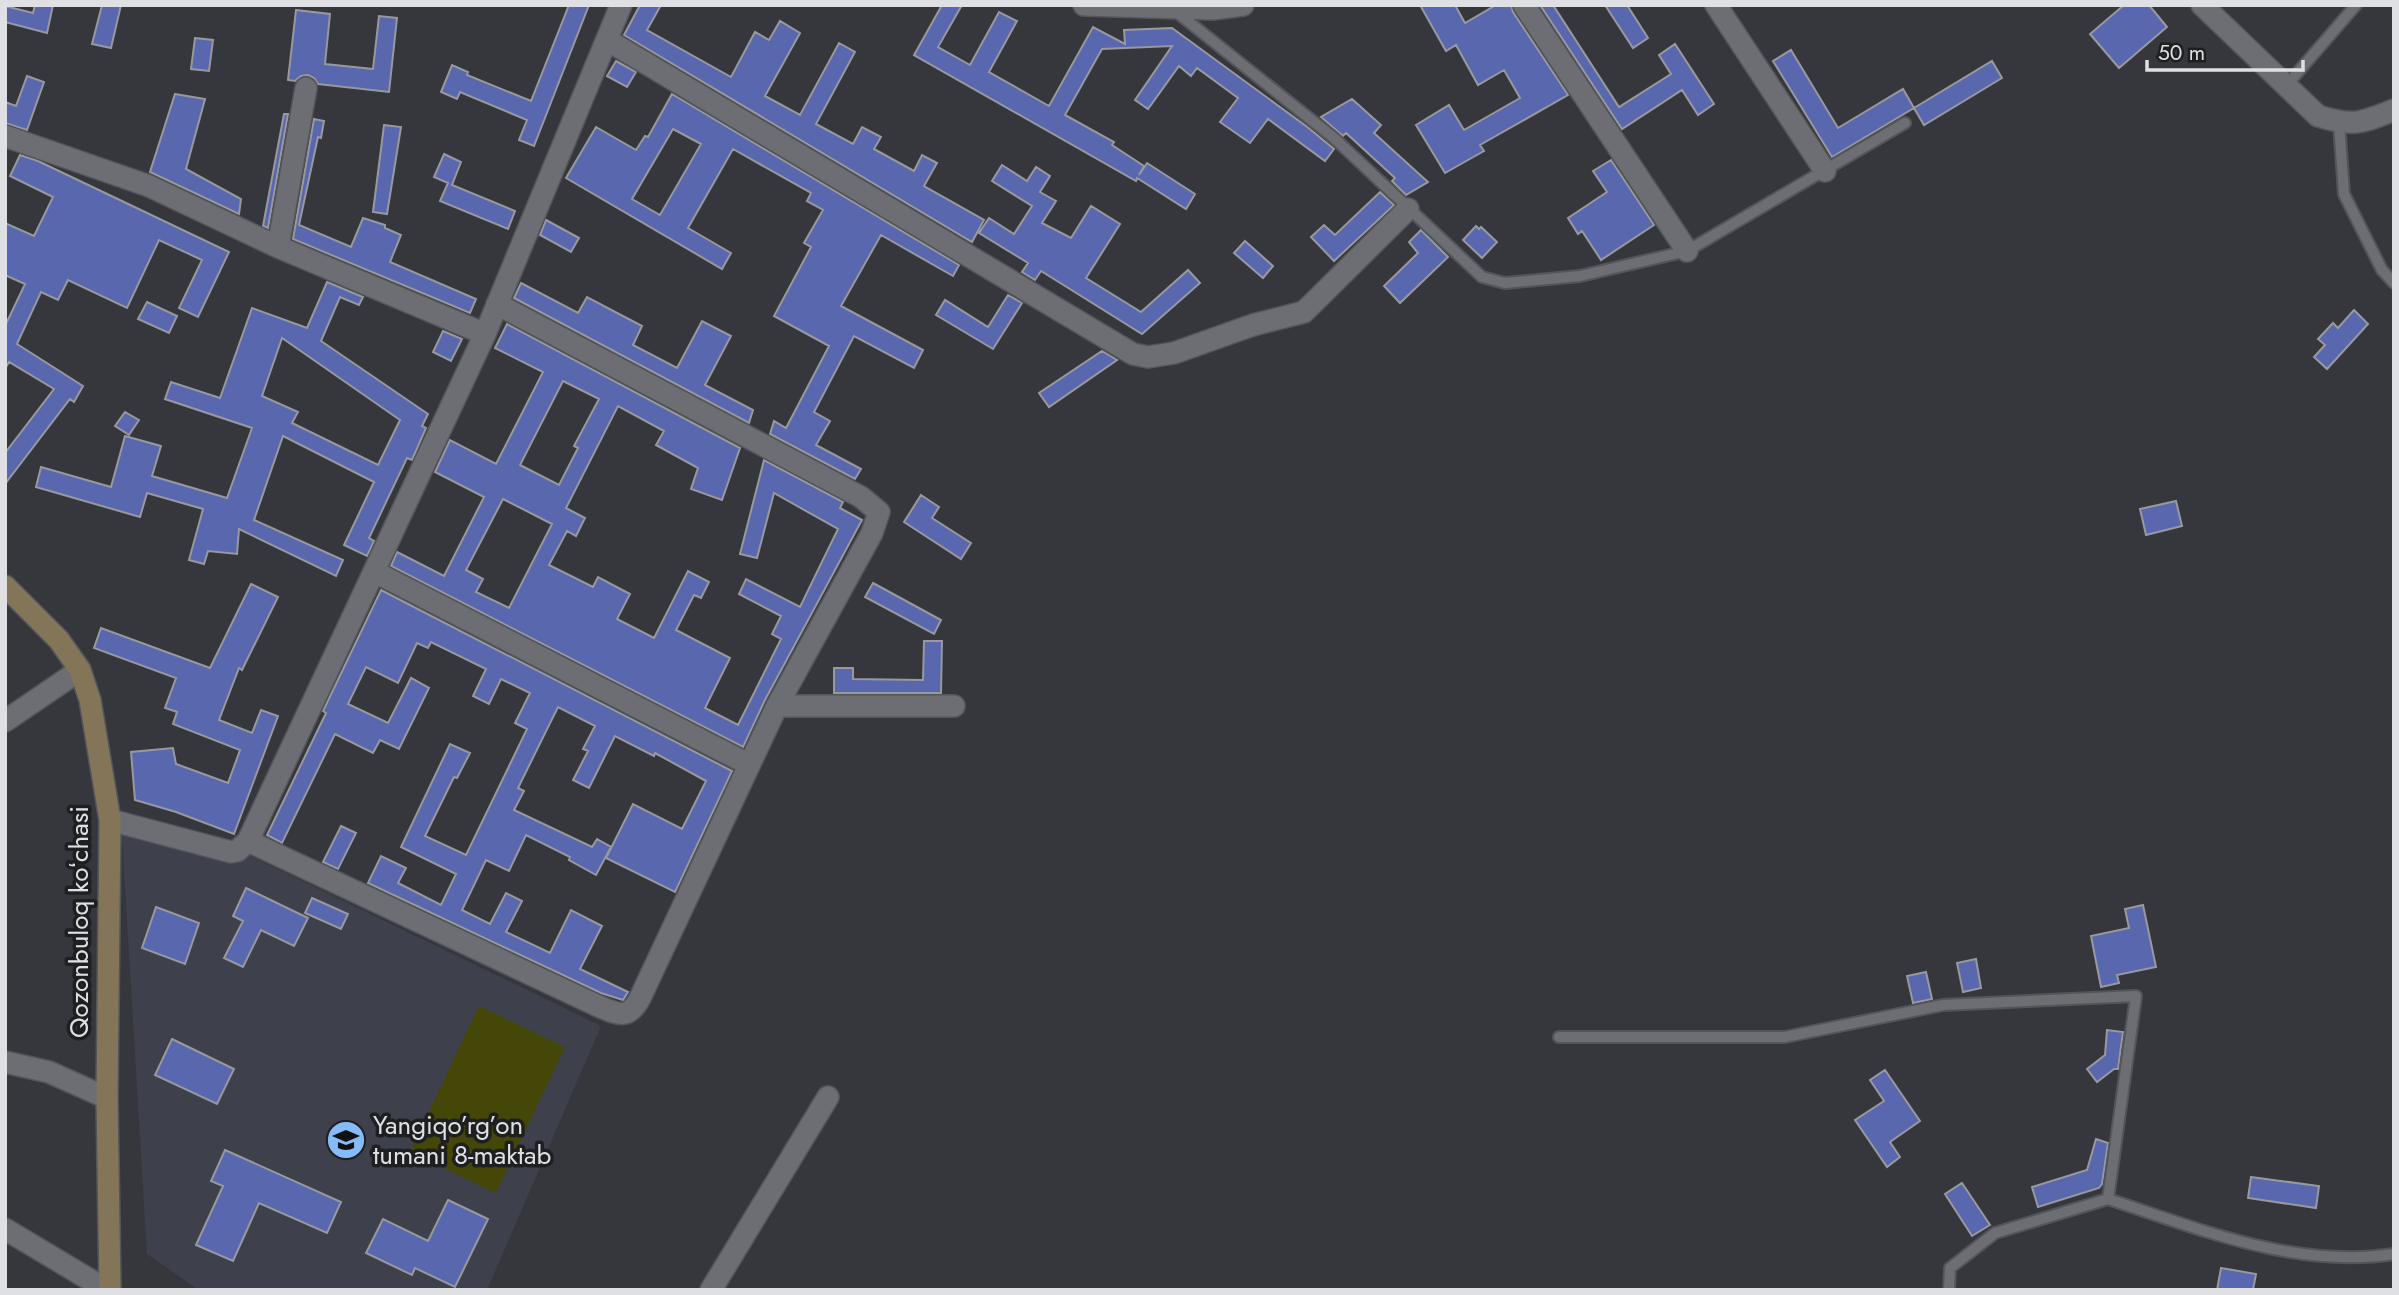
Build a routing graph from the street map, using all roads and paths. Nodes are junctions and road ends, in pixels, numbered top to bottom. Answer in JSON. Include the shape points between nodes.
{"nodes":[{"id":1,"x":621,"y":5,"type":"edge"},
{"id":2,"x":1084,"y":5,"type":"edge"},
{"id":3,"x":1243,"y":5,"type":"edge"},
{"id":4,"x":1524,"y":5,"type":"edge"},
{"id":5,"x":1716,"y":5,"type":"edge"},
{"id":6,"x":2202,"y":5,"type":"edge"},
{"id":7,"x":2356,"y":5,"type":"edge"},
{"id":8,"x":1172,"y":8,"type":"junction"},
{"id":9,"x":607,"y":40,"type":"junction"},
{"id":10,"x":2286,"y":86,"type":"junction"},
{"id":11,"x":306,"y":88,"type":"dead end"},
{"id":12,"x":2394,"y":110,"type":"edge"},
{"id":13,"x":1905,"y":123,"type":"dead end"},
{"id":14,"x":2339,"y":123,"type":"junction"},
{"id":15,"x":5,"y":136,"type":"edge"},
{"id":16,"x":1825,"y":171,"type":"junction"},
{"id":17,"x":1408,"y":209,"type":"junction"},
{"id":18,"x":278,"y":247,"type":"junction"},
{"id":19,"x":1687,"y":251,"type":"junction"},
{"id":20,"x":2394,"y":282,"type":"edge"},
{"id":21,"x":497,"y":304,"type":"junction"},
{"id":22,"x":485,"y":334,"type":"junction"},
{"id":23,"x":375,"y":572,"type":"junction"},
{"id":24,"x":5,"y":586,"type":"edge"},
{"id":25,"x":80,"y":670,"type":"junction"},
{"id":26,"x":777,"y":706,"type":"junction"},
{"id":27,"x":954,"y":706,"type":"dead end"},
{"id":28,"x":5,"y":721,"type":"edge"},
{"id":29,"x":748,"y":764,"type":"junction"},
{"id":30,"x":110,"y":820,"type":"junction"},
{"id":31,"x":248,"y":841,"type":"junction"},
{"id":32,"x":1559,"y":1037,"type":"dead end"},
{"id":33,"x":5,"y":1062,"type":"edge"},
{"id":34,"x":828,"y":1097,"type":"dead end"},
{"id":35,"x":107,"y":1098,"type":"junction"},
{"id":36,"x":2108,"y":1199,"type":"junction"},
{"id":37,"x":5,"y":1229,"type":"edge"},
{"id":38,"x":2394,"y":1254,"type":"edge"},
{"id":39,"x":108,"y":1290,"type":"edge"},
{"id":40,"x":711,"y":1290,"type":"edge"},
{"id":41,"x":1950,"y":1290,"type":"edge"}],
"edges":[{"from":1,"to":9,"type":"street"},
{"from":2,"to":8,"type":"street"},
{"from":3,"to":8,"type":"street"},
{"from":4,"to":19,"type":"street"},
{"from":5,"to":16,"type":"street"},
{"from":6,"to":10,"type":"street"},
{"from":7,"to":10,"type":"lane"},
{"from":8,"to":17,"type":"lane","via":[[1334,138]]},
{"from":9,"to":17,"type":"street","via":[[1133,354],[1174,353],[1304,312]]},
{"from":9,"to":21,"type":"street"},
{"from":10,"to":14,"type":"street","via":[[2318,116]]},
{"from":11,"to":18,"type":"street"},
{"from":12,"to":14,"type":"street","via":[[2360,124]]},
{"from":13,"to":16,"type":"lane"},
{"from":14,"to":20,"type":"lane","via":[[2344,194],[2382,270]]},
{"from":15,"to":18,"type":"street","via":[[149,186]]},
{"from":16,"to":19,"type":"lane"},
{"from":17,"to":19,"type":"lane","via":[[1482,277],[1505,283],[1580,276]]},
{"from":18,"to":22,"type":"street"},
{"from":21,"to":22,"type":"street"},
{"from":21,"to":26,"type":"street","via":[[861,497],[878,512],[872,533]]},
{"from":22,"to":23,"type":"street"},
{"from":23,"to":29,"type":"street"},
{"from":23,"to":31,"type":"street"},
{"from":24,"to":25,"type":"main road","name":"Qozonbuloq koʻchasi","via":[[59,640]]},
{"from":25,"to":28,"type":"street"},
{"from":25,"to":30,"type":"main road","name":"Qozonbuloq koʻchasi","via":[[90,700]]},
{"from":26,"to":27,"type":"street"},
{"from":26,"to":29,"type":"street"},
{"from":29,"to":31,"type":"street","via":[[640,998],[626,1014],[605,1009]]},
{"from":30,"to":31,"type":"street","via":[[231,852]]},
{"from":30,"to":35,"type":"main road","name":"Qozonbuloq koʻchasi"},
{"from":32,"to":36,"type":"lane","via":[[1785,1037],[1943,1005],[2136,996]]},
{"from":33,"to":35,"type":"street","via":[[49,1072]]},
{"from":34,"to":40,"type":"street"},
{"from":35,"to":39,"type":"main road","name":"Qozonbuloq koʻchasi"},
{"from":36,"to":38,"type":"lane","via":[[2227,1238],[2302,1256]]},
{"from":36,"to":41,"type":"lane","via":[[1995,1233],[1950,1268]]},
{"from":37,"to":39,"type":"street"}]}
